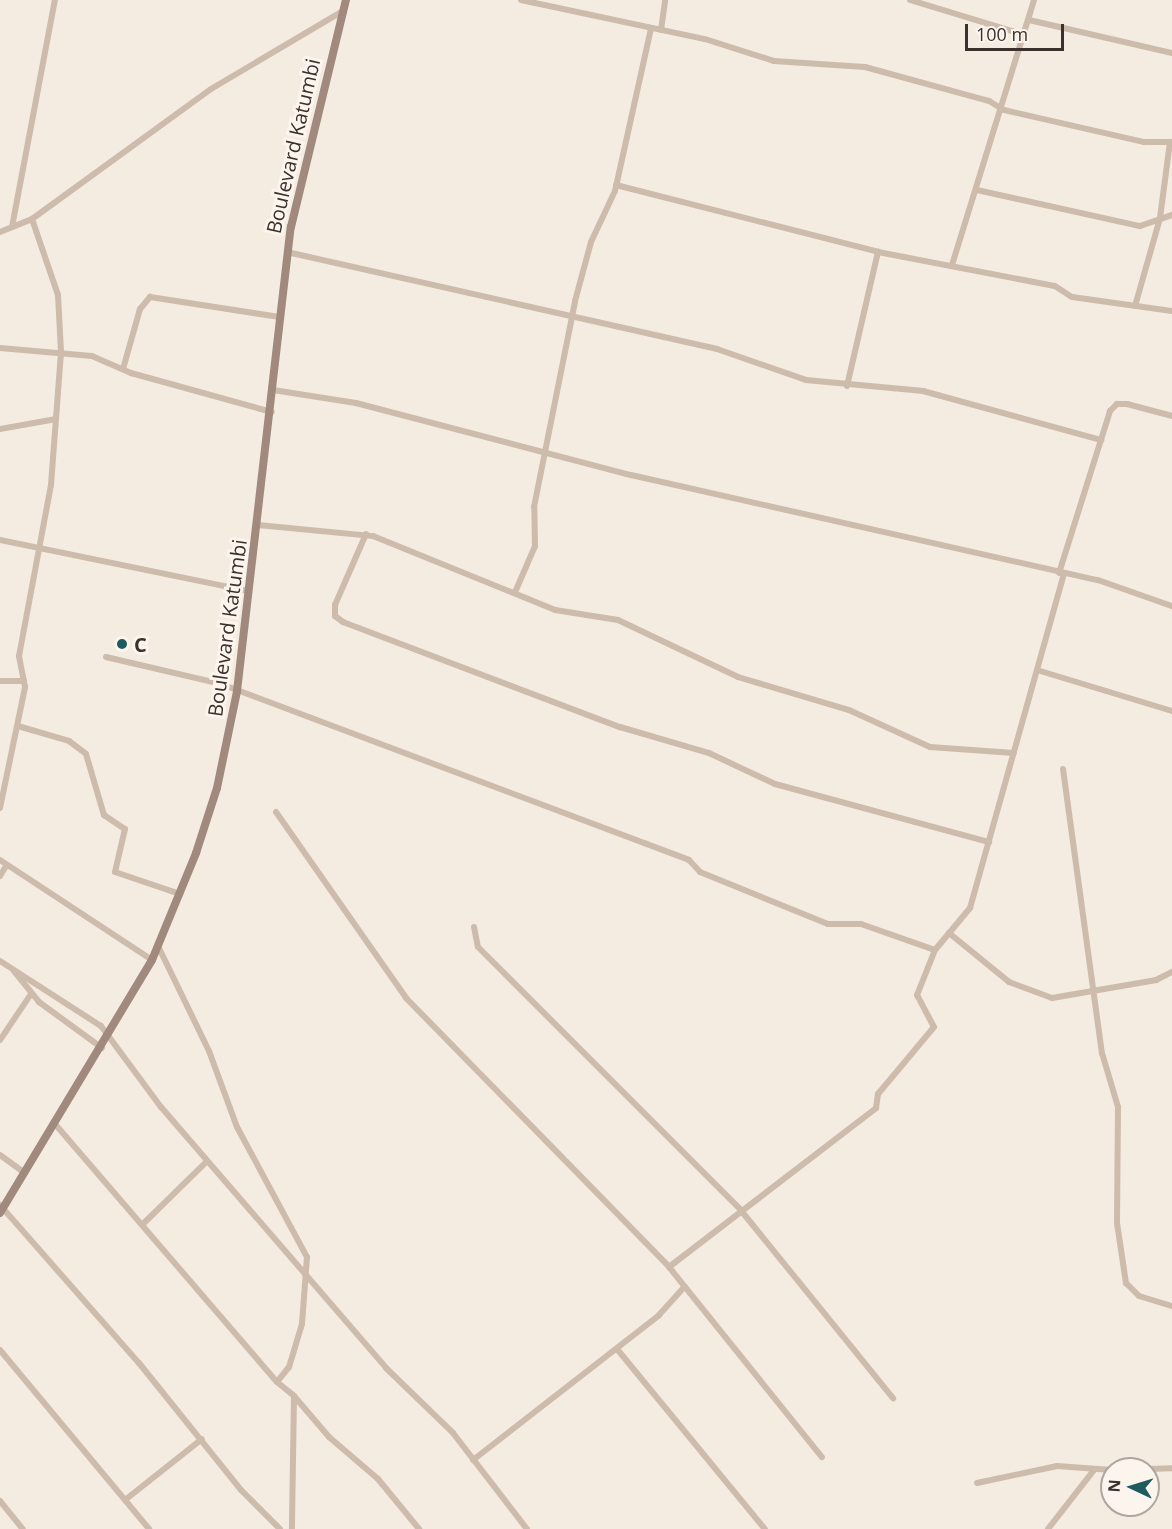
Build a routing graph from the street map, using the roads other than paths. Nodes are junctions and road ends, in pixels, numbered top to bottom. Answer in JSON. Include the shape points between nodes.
{"nodes":[{"id":1,"x":55,"y":0,"type":"edge"},
{"id":2,"x":346,"y":0,"type":"edge"},
{"id":3,"x":521,"y":0,"type":"edge"},
{"id":4,"x":665,"y":0,"type":"edge"},
{"id":5,"x":910,"y":0,"type":"edge"},
{"id":6,"x":1034,"y":0,"type":"edge"},
{"id":7,"x":343,"y":11,"type":"junction"},
{"id":8,"x":1029,"y":20,"type":"junction"},
{"id":9,"x":651,"y":28,"type":"junction"},
{"id":10,"x":660,"y":30,"type":"junction"},
{"id":11,"x":1025,"y":35,"type":"junction"},
{"id":12,"x":1172,"y":53,"type":"edge"},
{"id":13,"x":1004,"y":110,"type":"junction"},
{"id":14,"x":1171,"y":142,"type":"edge"},
{"id":15,"x":616,"y":185,"type":"junction"},
{"id":16,"x":977,"y":190,"type":"junction"},
{"id":17,"x":1172,"y":215,"type":"edge"},
{"id":18,"x":1160,"y":218,"type":"junction"},
{"id":19,"x":32,"y":219,"type":"junction"},
{"id":20,"x":12,"y":227,"type":"junction"},
{"id":21,"x":0,"y":232,"type":"edge"},
{"id":22,"x":287,"y":252,"type":"junction"},
{"id":23,"x":878,"y":252,"type":"junction"},
{"id":24,"x":952,"y":265,"type":"junction"},
{"id":25,"x":1136,"y":306,"type":"junction"},
{"id":26,"x":1172,"y":311,"type":"edge"},
{"id":27,"x":279,"y":317,"type":"junction"},
{"id":28,"x":573,"y":320,"type":"junction"},
{"id":29,"x":0,"y":348,"type":"edge"},
{"id":30,"x":61,"y":352,"type":"junction"},
{"id":31,"x":123,"y":369,"type":"junction"},
{"id":32,"x":846,"y":386,"type":"junction"},
{"id":33,"x":273,"y":390,"type":"junction"},
{"id":34,"x":272,"y":412,"type":"junction"},
{"id":35,"x":1172,"y":416,"type":"edge"},
{"id":36,"x":56,"y":419,"type":"junction"},
{"id":37,"x":0,"y":429,"type":"edge"},
{"id":38,"x":1101,"y":440,"type":"junction"},
{"id":39,"x":546,"y":453,"type":"junction"},
{"id":40,"x":258,"y":525,"type":"junction"},
{"id":41,"x":366,"y":534,"type":"junction"},
{"id":42,"x":0,"y":540,"type":"edge"},
{"id":43,"x":39,"y":548,"type":"junction"},
{"id":44,"x":1062,"y":574,"type":"junction"},
{"id":45,"x":516,"y":590,"type":"junction"},
{"id":46,"x":249,"y":591,"type":"junction"},
{"id":47,"x":1172,"y":606,"type":"edge"},
{"id":48,"x":106,"y":657,"type":"dead end"},
{"id":49,"x":1037,"y":670,"type":"junction"},
{"id":50,"x":0,"y":681,"type":"edge"},
{"id":51,"x":24,"y":681,"type":"junction"},
{"id":52,"x":237,"y":691,"type":"junction"},
{"id":53,"x":1172,"y":711,"type":"edge"},
{"id":54,"x":18,"y":726,"type":"junction"},
{"id":55,"x":1014,"y":753,"type":"junction"},
{"id":56,"x":1063,"y":769,"type":"dead end"},
{"id":57,"x":0,"y":808,"type":"edge"},
{"id":58,"x":276,"y":812,"type":"dead end"},
{"id":59,"x":989,"y":842,"type":"junction"},
{"id":60,"x":0,"y":860,"type":"edge"},
{"id":61,"x":6,"y":866,"type":"junction"},
{"id":62,"x":0,"y":876,"type":"edge"},
{"id":63,"x":180,"y":894,"type":"junction"},
{"id":64,"x":474,"y":927,"type":"dead end"},
{"id":65,"x":949,"y":933,"type":"junction"},
{"id":66,"x":158,"y":946,"type":"junction"},
{"id":67,"x":935,"y":950,"type":"junction"},
{"id":68,"x":152,"y":960,"type":"junction"},
{"id":69,"x":0,"y":961,"type":"edge"},
{"id":70,"x":12,"y":968,"type":"junction"},
{"id":71,"x":1172,"y":972,"type":"edge"},
{"id":72,"x":1095,"y":990,"type":"junction"},
{"id":73,"x":31,"y":993,"type":"junction"},
{"id":74,"x":108,"y":1035,"type":"junction"},
{"id":75,"x":0,"y":1040,"type":"edge"},
{"id":76,"x":102,"y":1048,"type":"junction"},
{"id":77,"x":55,"y":1124,"type":"junction"},
{"id":78,"x":0,"y":1155,"type":"edge"},
{"id":79,"x":207,"y":1161,"type":"junction"},
{"id":80,"x":25,"y":1173,"type":"junction"},
{"id":81,"x":1,"y":1209,"type":"edge"},
{"id":82,"x":741,"y":1211,"type":"junction"},
{"id":83,"x":145,"y":1222,"type":"junction"},
{"id":84,"x":669,"y":1267,"type":"junction"},
{"id":85,"x":309,"y":1281,"type":"junction"},
{"id":86,"x":684,"y":1287,"type":"junction"},
{"id":87,"x":1172,"y":1306,"type":"edge"},
{"id":88,"x":617,"y":1349,"type":"junction"},
{"id":89,"x":0,"y":1350,"type":"edge"},
{"id":90,"x":277,"y":1382,"type":"junction"},
{"id":91,"x":294,"y":1396,"type":"junction"},
{"id":92,"x":893,"y":1398,"type":"dead end"},
{"id":93,"x":202,"y":1439,"type":"junction"},
{"id":94,"x":822,"y":1457,"type":"dead end"},
{"id":95,"x":473,"y":1460,"type":"junction"},
{"id":96,"x":1094,"y":1470,"type":"junction"},
{"id":97,"x":1100,"y":1470,"type":"edge"},
{"id":98,"x":976,"y":1483,"type":"dead end"},
{"id":99,"x":124,"y":1500,"type":"junction"},
{"id":100,"x":0,"y":1501,"type":"edge"},
{"id":101,"x":23,"y":1529,"type":"edge"},
{"id":102,"x":149,"y":1529,"type":"edge"},
{"id":103,"x":280,"y":1529,"type":"edge"},
{"id":104,"x":292,"y":1529,"type":"edge"},
{"id":105,"x":419,"y":1529,"type":"edge"},
{"id":106,"x":527,"y":1529,"type":"edge"},
{"id":107,"x":765,"y":1529,"type":"edge"},
{"id":108,"x":1048,"y":1529,"type":"edge"}],
"edges":[{"from":1,"to":20,"type":"street"},
{"from":2,"to":7,"type":"street","name":"Boulevard Katumbi"},
{"from":3,"to":9,"type":"street"},
{"from":4,"to":10,"type":"street"},
{"from":5,"to":11,"type":"street"},
{"from":6,"to":8,"type":"street"},
{"from":7,"to":19,"type":"street","via":[[211,89]]},
{"from":7,"to":22,"type":"street","name":"Boulevard Katumbi","via":[[304,156]]},
{"from":8,"to":11,"type":"street"},
{"from":8,"to":12,"type":"street"},
{"from":9,"to":10,"type":"street"},
{"from":9,"to":15,"type":"street"},
{"from":10,"to":13,"type":"street","via":[[774,61],[865,67],[989,101]]},
{"from":11,"to":13,"type":"street"},
{"from":13,"to":14,"type":"street","via":[[1144,142]]},
{"from":13,"to":16,"type":"street"},
{"from":14,"to":18,"type":"street"},
{"from":15,"to":23,"type":"street"},
{"from":15,"to":28,"type":"street","via":[[591,242]]},
{"from":16,"to":18,"type":"street","via":[[1140,226]]},
{"from":16,"to":24,"type":"street"},
{"from":17,"to":18,"type":"street"},
{"from":18,"to":25,"type":"street"},
{"from":19,"to":20,"type":"street"},
{"from":19,"to":30,"type":"street","via":[[58,295]]},
{"from":20,"to":21,"type":"street"},
{"from":22,"to":27,"type":"street","name":"Boulevard Katumbi"},
{"from":22,"to":28,"type":"street"},
{"from":23,"to":24,"type":"street"},
{"from":23,"to":32,"type":"street"},
{"from":24,"to":25,"type":"street","via":[[1055,286],[1072,297]]},
{"from":25,"to":26,"type":"street"},
{"from":27,"to":31,"type":"street","via":[[150,297],[140,309]]},
{"from":27,"to":33,"type":"street","name":"Boulevard Katumbi"},
{"from":28,"to":32,"type":"street","via":[[717,349],[806,380]]},
{"from":28,"to":39,"type":"street"},
{"from":29,"to":30,"type":"street"},
{"from":30,"to":31,"type":"street","via":[[92,356]]},
{"from":30,"to":36,"type":"street"},
{"from":31,"to":34,"type":"street"},
{"from":32,"to":38,"type":"street","via":[[923,391]]},
{"from":33,"to":34,"type":"street","name":"Boulevard Katumbi"},
{"from":33,"to":39,"type":"street","via":[[367,406]]},
{"from":34,"to":40,"type":"street","name":"Boulevard Katumbi"},
{"from":35,"to":38,"type":"street","via":[[1117,404]]},
{"from":36,"to":37,"type":"street"},
{"from":36,"to":43,"type":"street"},
{"from":38,"to":44,"type":"street"},
{"from":39,"to":44,"type":"street"},
{"from":39,"to":45,"type":"street","via":[[534,507],[535,546]]},
{"from":40,"to":41,"type":"street"},
{"from":40,"to":46,"type":"street","name":"Boulevard Katumbi"},
{"from":41,"to":45,"type":"street"},
{"from":41,"to":59,"type":"street","via":[[335,604],[335,616],[343,622],[620,727],[709,753],[775,784]]},
{"from":42,"to":43,"type":"street"},
{"from":43,"to":46,"type":"street"},
{"from":43,"to":51,"type":"street","via":[[37,584],[19,656]]},
{"from":44,"to":47,"type":"street"},
{"from":44,"to":49,"type":"street"},
{"from":45,"to":55,"type":"street","via":[[555,610],[618,620],[738,677],[849,710],[930,747]]},
{"from":46,"to":52,"type":"street","name":"Boulevard Katumbi"},
{"from":48,"to":52,"type":"street"},
{"from":49,"to":53,"type":"street"},
{"from":49,"to":55,"type":"street"},
{"from":50,"to":51,"type":"street"},
{"from":51,"to":54,"type":"street"},
{"from":52,"to":63,"type":"street","name":"Boulevard Katumbi","via":[[216,788]]},
{"from":52,"to":67,"type":"street","via":[[689,860],[700,872],[828,924],[861,924]]},
{"from":54,"to":57,"type":"street"},
{"from":54,"to":63,"type":"street","via":[[69,741],[86,754],[104,815],[125,830],[115,872]]},
{"from":55,"to":59,"type":"street"},
{"from":56,"to":72,"type":"street"},
{"from":58,"to":84,"type":"street","via":[[406,998]]},
{"from":59,"to":65,"type":"street","via":[[970,908]]},
{"from":60,"to":61,"type":"street"},
{"from":61,"to":62,"type":"street"},
{"from":61,"to":68,"type":"street"},
{"from":63,"to":66,"type":"street","name":"Boulevard Katumbi"},
{"from":64,"to":82,"type":"street","via":[[478,946]]},
{"from":65,"to":67,"type":"street"},
{"from":65,"to":72,"type":"street","via":[[1009,982],[1052,998]]},
{"from":66,"to":68,"type":"street","name":"Boulevard Katumbi"},
{"from":66,"to":85,"type":"street","via":[[209,1051],[237,1127],[307,1257]]},
{"from":67,"to":82,"type":"street","via":[[917,995],[934,1027],[878,1094],[876,1108]]},
{"from":68,"to":74,"type":"street","name":"Boulevard Katumbi"},
{"from":69,"to":70,"type":"street"},
{"from":70,"to":73,"type":"street"},
{"from":70,"to":74,"type":"street","via":[[85,1013]]},
{"from":71,"to":72,"type":"street","via":[[1156,980]]},
{"from":72,"to":87,"type":"street","via":[[1104,1066],[1118,1107],[1117,1223],[1126,1283],[1139,1296]]},
{"from":73,"to":75,"type":"street"},
{"from":73,"to":76,"type":"street"},
{"from":74,"to":76,"type":"street","name":"Boulevard Katumbi"},
{"from":74,"to":79,"type":"street"},
{"from":76,"to":77,"type":"street","name":"Boulevard Katumbi"},
{"from":77,"to":80,"type":"street","name":"Boulevard Katumbi"},
{"from":77,"to":83,"type":"street"},
{"from":78,"to":80,"type":"street"},
{"from":79,"to":83,"type":"street"},
{"from":79,"to":85,"type":"street","via":[[304,1267]]},
{"from":80,"to":81,"type":"street","name":"Boulevard Katumbi"},
{"from":81,"to":93,"type":"street"},
{"from":82,"to":84,"type":"street"},
{"from":82,"to":92,"type":"street"},
{"from":83,"to":90,"type":"street"},
{"from":84,"to":86,"type":"street"},
{"from":85,"to":90,"type":"street","via":[[289,1367]]},
{"from":85,"to":95,"type":"street"},
{"from":86,"to":88,"type":"street"},
{"from":86,"to":94,"type":"street"},
{"from":88,"to":95,"type":"street"},
{"from":88,"to":107,"type":"street"},
{"from":89,"to":99,"type":"street"},
{"from":90,"to":91,"type":"street"},
{"from":91,"to":104,"type":"street"},
{"from":91,"to":105,"type":"street","via":[[329,1437],[378,1479]]},
{"from":93,"to":99,"type":"street"},
{"from":93,"to":103,"type":"street","via":[[241,1491]]},
{"from":95,"to":106,"type":"street"},
{"from":96,"to":97,"type":"street"},
{"from":96,"to":98,"type":"street","via":[[1058,1466]]},
{"from":96,"to":108,"type":"street"},
{"from":99,"to":102,"type":"street"},
{"from":100,"to":101,"type":"street"}]}
